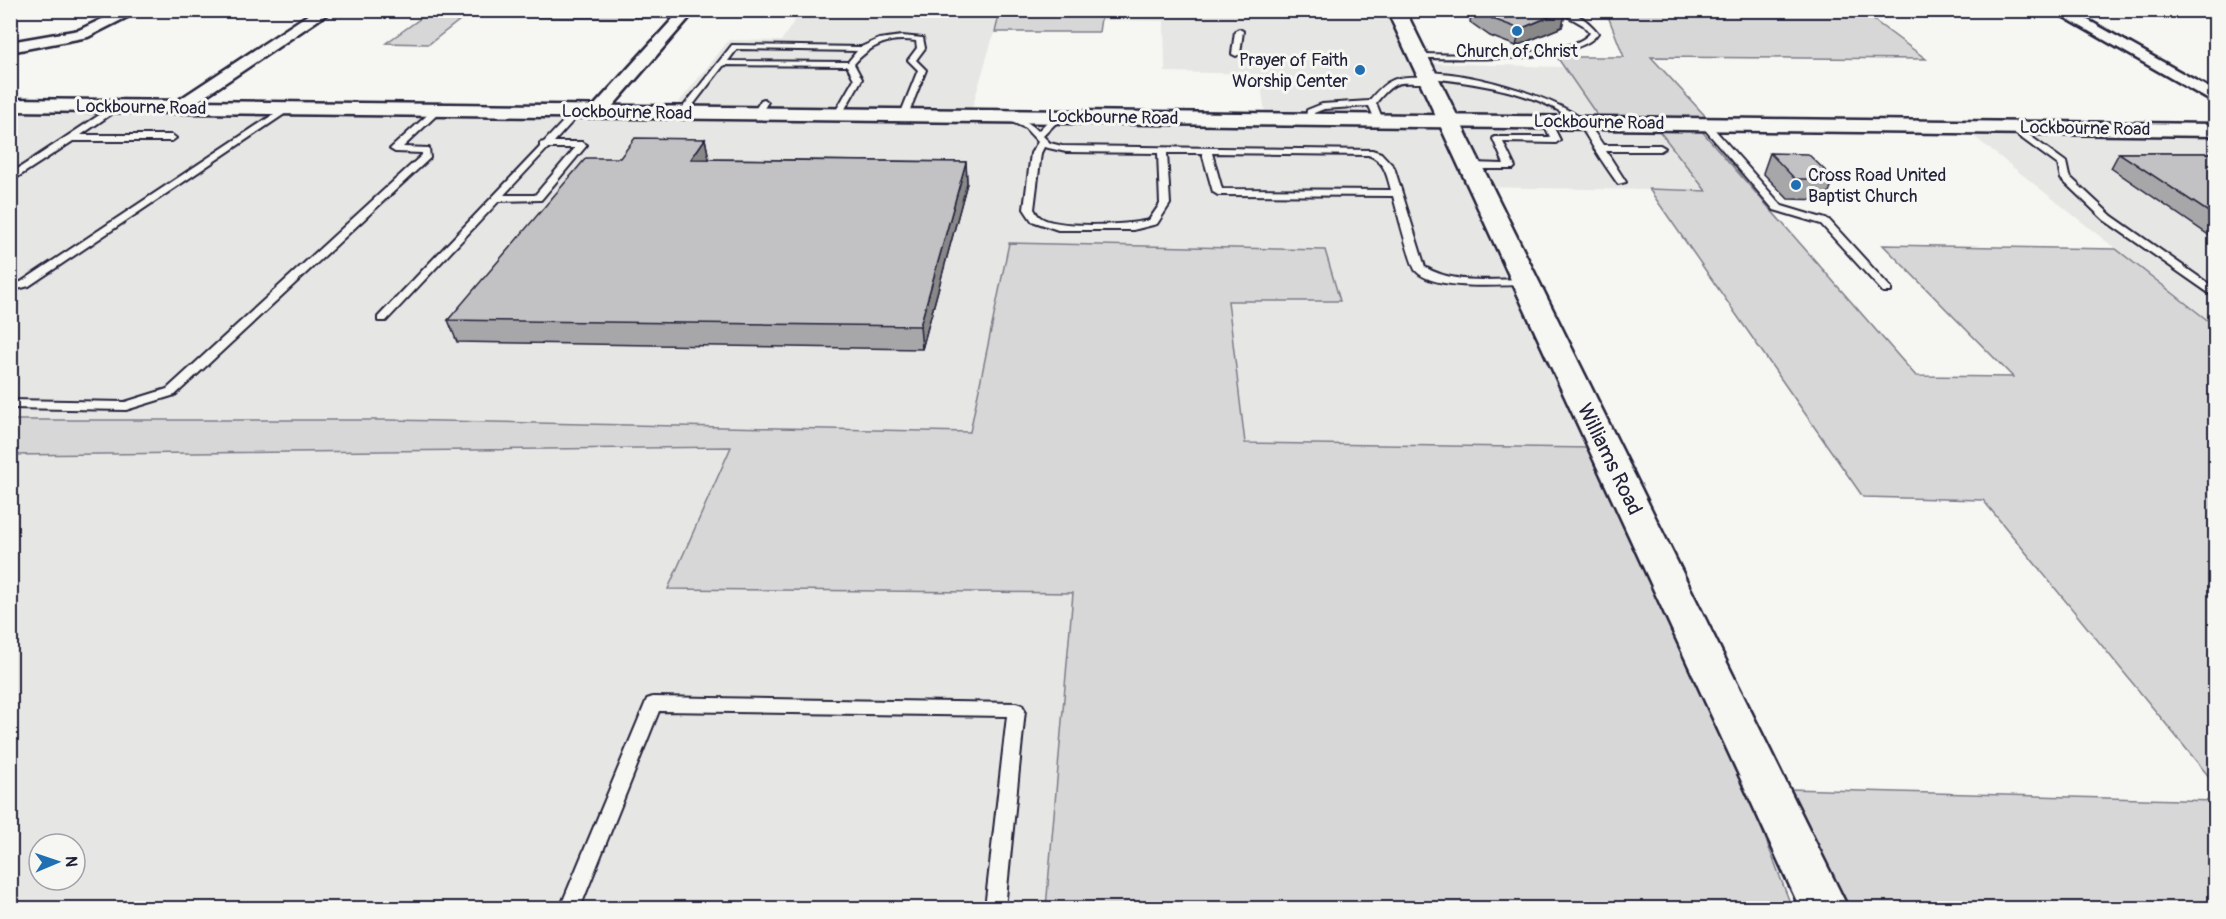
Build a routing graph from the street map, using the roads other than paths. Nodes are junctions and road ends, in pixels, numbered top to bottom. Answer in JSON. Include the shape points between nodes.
{"nodes":[{"id":1,"x":134,"y":10,"type":"edge"},
{"id":2,"x":326,"y":10,"type":"edge"},
{"id":3,"x":689,"y":10,"type":"edge"},
{"id":4,"x":1396,"y":10,"type":"edge"},
{"id":5,"x":1560,"y":10,"type":"edge"},
{"id":6,"x":2059,"y":10,"type":"edge"},
{"id":7,"x":1239,"y":31,"type":"dead end"},
{"id":8,"x":10,"y":47,"type":"edge"},
{"id":9,"x":864,"y":49,"type":"junction"},
{"id":10,"x":1236,"y":54,"type":"dead end"},
{"id":11,"x":1417,"y":56,"type":"junction"},
{"id":12,"x":722,"y":63,"type":"junction"},
{"id":13,"x":849,"y":64,"type":"junction"},
{"id":14,"x":1427,"y":77,"type":"junction"},
{"id":15,"x":2216,"y":99,"type":"edge"},
{"id":16,"x":10,"y":105,"type":"edge"},
{"id":17,"x":119,"y":106,"type":"junction"},
{"id":18,"x":177,"y":107,"type":"junction"},
{"id":19,"x":286,"y":109,"type":"junction"},
{"id":20,"x":438,"y":110,"type":"junction"},
{"id":21,"x":588,"y":111,"type":"junction"},
{"id":22,"x":683,"y":112,"type":"junction"},
{"id":23,"x":1375,"y":112,"type":"junction"},
{"id":24,"x":838,"y":114,"type":"junction"},
{"id":25,"x":904,"y":115,"type":"junction"},
{"id":26,"x":1006,"y":116,"type":"junction"},
{"id":27,"x":1058,"y":116,"type":"junction"},
{"id":28,"x":1448,"y":121,"type":"junction"},
{"id":29,"x":1546,"y":122,"type":"junction"},
{"id":30,"x":1581,"y":122,"type":"junction"},
{"id":31,"x":1705,"y":124,"type":"junction"},
{"id":32,"x":2012,"y":127,"type":"junction"},
{"id":33,"x":2216,"y":130,"type":"edge"},
{"id":34,"x":71,"y":138,"type":"junction"},
{"id":35,"x":172,"y":138,"type":"dead end"},
{"id":36,"x":1040,"y":140,"type":"junction"},
{"id":37,"x":543,"y":145,"type":"junction"},
{"id":38,"x":1598,"y":148,"type":"junction"},
{"id":39,"x":1660,"y":148,"type":"dead end"},
{"id":40,"x":1162,"y":150,"type":"junction"},
{"id":41,"x":1206,"y":150,"type":"junction"},
{"id":42,"x":1470,"y":166,"type":"junction"},
{"id":43,"x":10,"y":179,"type":"edge"},
{"id":44,"x":1622,"y":182,"type":"dead end"},
{"id":45,"x":1397,"y":193,"type":"junction"},
{"id":46,"x":494,"y":198,"type":"junction"},
{"id":47,"x":1525,"y":282,"type":"junction"},
{"id":48,"x":10,"y":288,"type":"edge"},
{"id":49,"x":1887,"y":290,"type":"dead end"},
{"id":50,"x":2216,"y":295,"type":"edge"},
{"id":51,"x":382,"y":319,"type":"dead end"},
{"id":52,"x":10,"y":404,"type":"edge"},
{"id":53,"x":570,"y":909,"type":"edge"},
{"id":54,"x":995,"y":909,"type":"edge"},
{"id":55,"x":1824,"y":909,"type":"edge"}],
"edges":[{"from":1,"to":8,"type":"street","via":[[83,34]]},
{"from":2,"to":18,"type":"street"},
{"from":3,"to":21,"type":"street"},
{"from":4,"to":11,"type":"street","name":"Williams Road"},
{"from":5,"to":11,"type":"lane","via":[[1586,23],[1594,33],[1591,38],[1527,54]]},
{"from":6,"to":15,"type":"street"},
{"from":7,"to":10,"type":"lane"},
{"from":9,"to":12,"type":"lane","via":[[735,47]]},
{"from":9,"to":13,"type":"lane"},
{"from":9,"to":25,"type":"lane","via":[[872,43],[920,40],[921,48],[912,60],[922,70]]},
{"from":11,"to":14,"type":"street","name":"Williams Road"},
{"from":12,"to":13,"type":"lane"},
{"from":12,"to":22,"type":"lane"},
{"from":13,"to":24,"type":"lane","via":[[858,79]]},
{"from":14,"to":23,"type":"lane","via":[[1392,80]]},
{"from":14,"to":28,"type":"street","name":"Williams Road"},
{"from":14,"to":30,"type":"lane","via":[[1466,79],[1556,105]]},
{"from":16,"to":17,"type":"street","name":"Lockbourne Road"},
{"from":17,"to":18,"type":"street","name":"Lockbourne Road"},
{"from":17,"to":34,"type":"lane"},
{"from":18,"to":19,"type":"street","name":"Lockbourne Road"},
{"from":19,"to":20,"type":"street","name":"Lockbourne Road"},
{"from":19,"to":48,"type":"lane","via":[[25,284]]},
{"from":20,"to":21,"type":"street","name":"Lockbourne Road"},
{"from":20,"to":52,"type":"lane","via":[[394,149],[426,150],[427,156],[171,392],[126,406]]},
{"from":21,"to":22,"type":"street","name":"Lockbourne Road"},
{"from":21,"to":37,"type":"lane"},
{"from":22,"to":24,"type":"street","name":"Lockbourne Road","via":[[760,108]]},
{"from":23,"to":27,"type":"street","name":"Lockbourne Road"},
{"from":23,"to":28,"type":"street","name":"Lockbourne Road"},
{"from":24,"to":25,"type":"street","name":"Lockbourne Road"},
{"from":25,"to":26,"type":"street","name":"Lockbourne Road"},
{"from":26,"to":27,"type":"street","name":"Lockbourne Road"},
{"from":26,"to":36,"type":"lane","via":[[1028,126]]},
{"from":27,"to":36,"type":"lane"},
{"from":28,"to":29,"type":"street","name":"Lockbourne Road"},
{"from":28,"to":42,"type":"street","name":"Williams Road"},
{"from":29,"to":30,"type":"street","name":"Lockbourne Road"},
{"from":29,"to":42,"type":"lane","via":[[1556,140],[1497,139],[1510,167]]},
{"from":30,"to":31,"type":"street","name":"Lockbourne Road"},
{"from":30,"to":38,"type":"lane"},
{"from":31,"to":32,"type":"street","name":"Lockbourne Road"},
{"from":31,"to":49,"type":"lane","via":[[1778,208],[1825,222]]},
{"from":32,"to":33,"type":"street","name":"Lockbourne Road"},
{"from":32,"to":50,"type":"lane","via":[[2063,164],[2064,177],[2108,218],[2198,286]]},
{"from":34,"to":35,"type":"lane"},
{"from":34,"to":43,"type":"lane"},
{"from":36,"to":40,"type":"lane","via":[[1066,149]]},
{"from":36,"to":40,"type":"lane","via":[[1029,208],[1036,219],[1058,227],[1133,227],[1153,222],[1165,204]]},
{"from":37,"to":46,"type":"lane"},
{"from":37,"to":46,"type":"lane","via":[[582,145],[538,198]]},
{"from":38,"to":39,"type":"lane"},
{"from":38,"to":44,"type":"lane"},
{"from":40,"to":41,"type":"lane"},
{"from":41,"to":45,"type":"lane","via":[[1369,152],[1389,167]]},
{"from":41,"to":45,"type":"lane","via":[[1218,192]]},
{"from":42,"to":47,"type":"street","name":"Williams Road"},
{"from":45,"to":47,"type":"lane","via":[[1414,255],[1420,270],[1427,275],[1441,280]]},
{"from":46,"to":51,"type":"lane"},
{"from":47,"to":55,"type":"street","name":"Williams Road"},
{"from":53,"to":54,"type":"lane","via":[[653,704],[1016,710]]}]}
